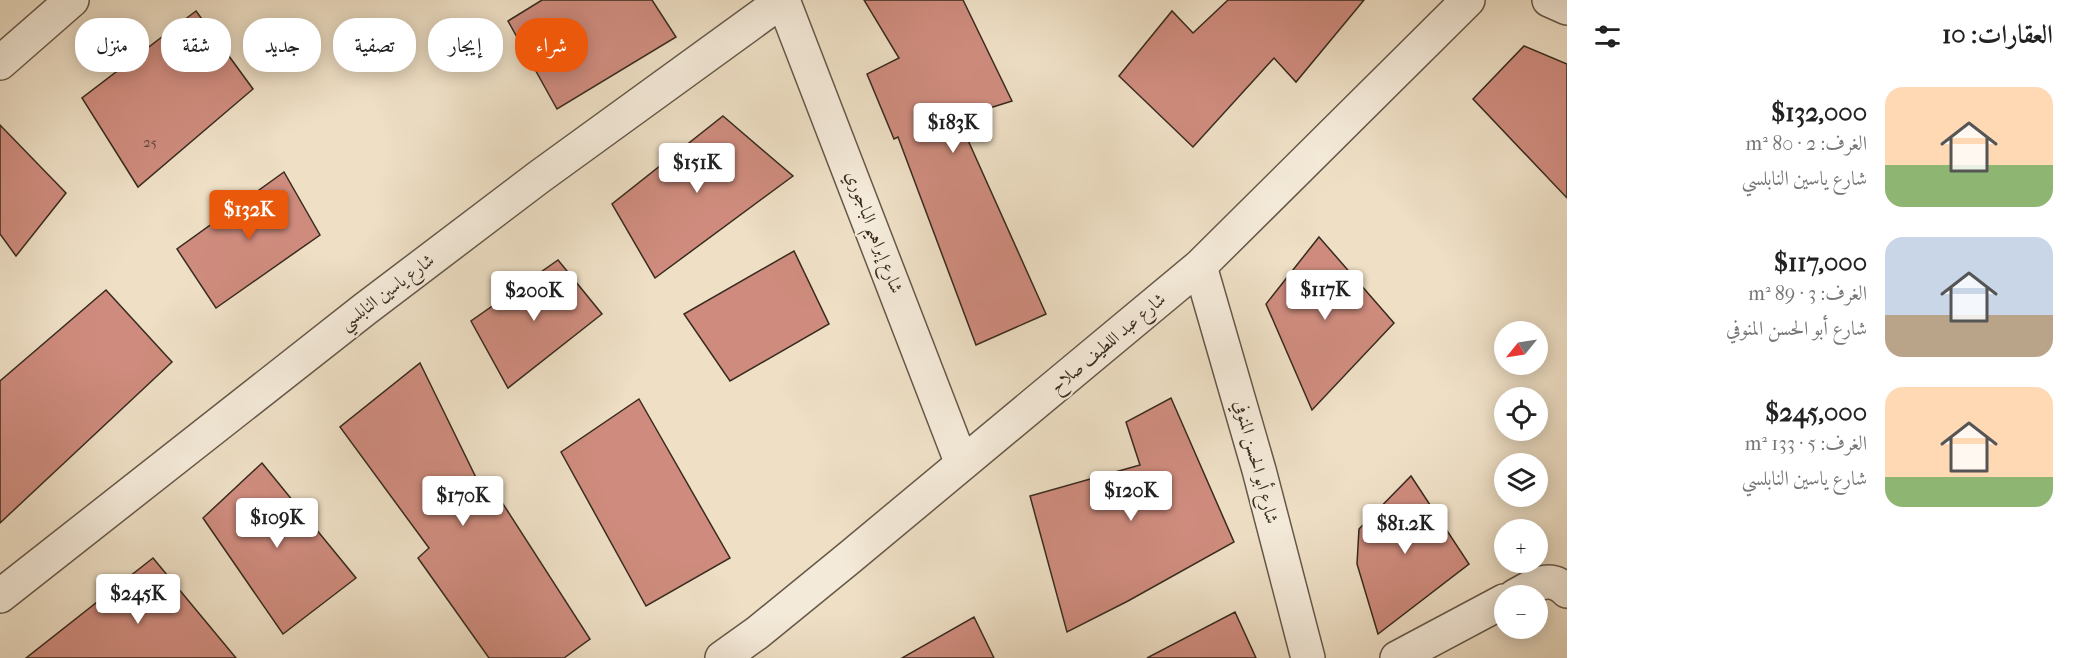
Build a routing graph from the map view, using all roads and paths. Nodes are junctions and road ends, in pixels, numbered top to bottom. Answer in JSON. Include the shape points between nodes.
{"nodes":[{"id":1,"x":72,"y":0,"type":"edge"},
{"id":2,"x":783,"y":0,"type":"edge"},
{"id":3,"x":1468,"y":0,"type":"edge"},
{"id":4,"x":1549,"y":0,"type":"edge"},
{"id":5,"x":1567,"y":8,"type":"edge"},
{"id":6,"x":0,"y":63,"type":"edge"},
{"id":7,"x":1200,"y":266,"type":"junction"},
{"id":8,"x":962,"y":464,"type":"junction"},
{"id":9,"x":1538,"y":585,"type":"edge"},
{"id":10,"x":1567,"y":591,"type":"edge"},
{"id":11,"x":0,"y":596,"type":"edge"},
{"id":12,"x":1494,"y":606,"type":"edge"},
{"id":13,"x":722,"y":658,"type":"edge"},
{"id":14,"x":1308,"y":658,"type":"edge"},
{"id":15,"x":1397,"y":658,"type":"edge"}],
"edges":[{"from":1,"to":6,"type":"street"},
{"from":2,"to":8,"type":"street","name":"شارع إبراهيم الباجوري"},
{"from":2,"to":11,"type":"street","name":"شارع ياسين النابلسي","via":[[365,309]]},
{"from":3,"to":7,"type":"street","name":"شارع عبد اللطيف صلاح"},
{"from":4,"to":5,"type":"street"},
{"from":7,"to":8,"type":"street","name":"شارع عبد اللطيف صلاح"},
{"from":7,"to":14,"type":"street","name":"شارع أبو الحسن المنوفي"},
{"from":8,"to":13,"type":"street","name":"شارع عبد اللطيف صلاح"},
{"from":9,"to":10,"type":"street","via":[[1546,581],[1558,583]]},
{"from":12,"to":15,"type":"street"}]}
